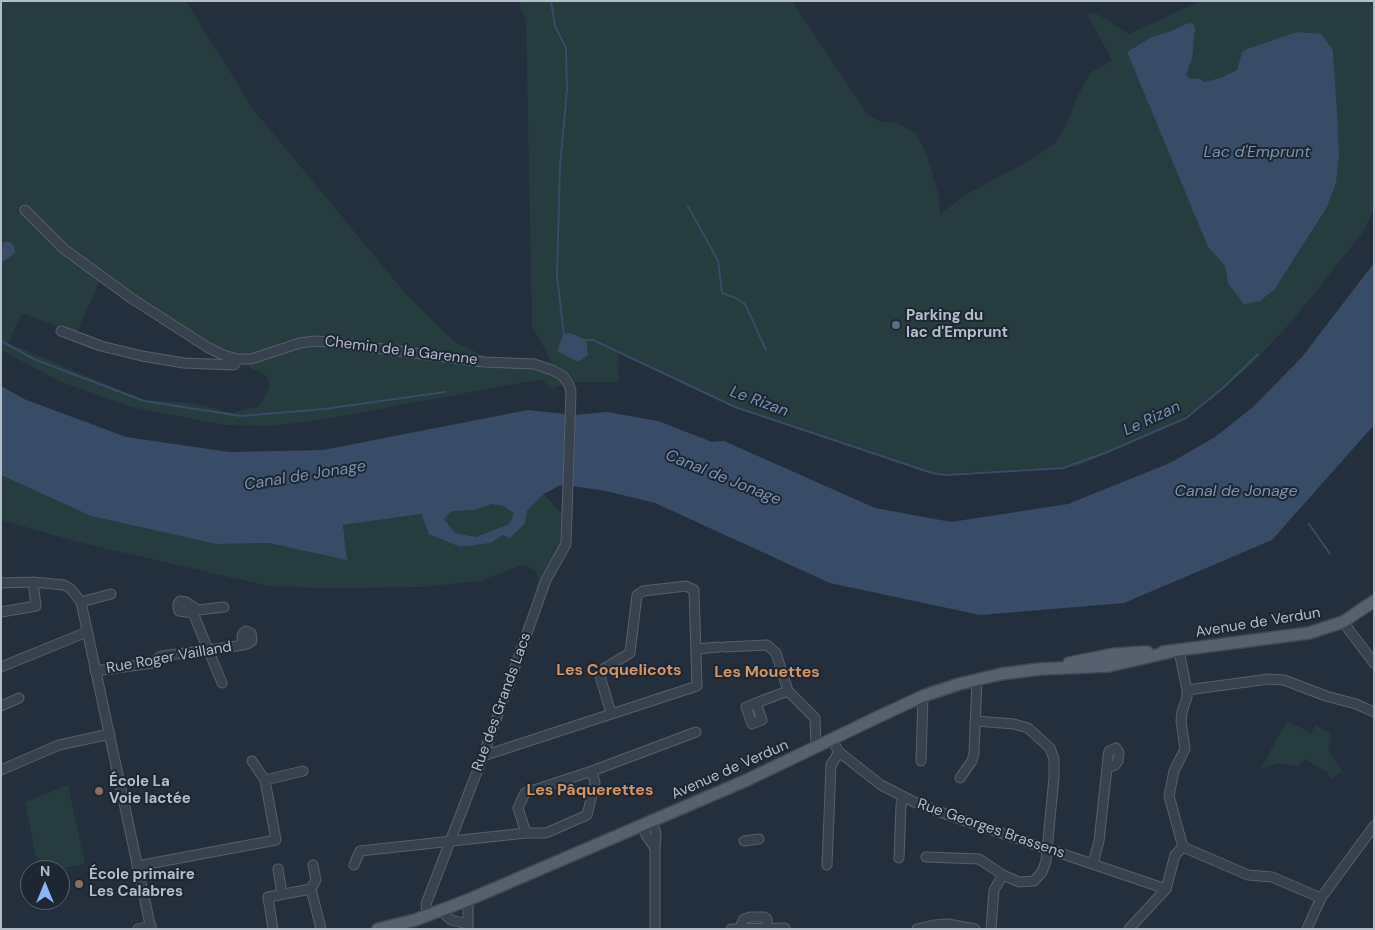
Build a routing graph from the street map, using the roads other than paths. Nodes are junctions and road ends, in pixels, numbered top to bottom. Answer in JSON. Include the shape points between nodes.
{"nodes":[{"id":1,"x":25,"y":210,"type":"dead end"},
{"id":2,"x":60,"y":331,"type":"dead end"},
{"id":3,"x":238,"y":360,"type":"junction"},
{"id":4,"x":571,"y":397,"type":"joint"},
{"id":5,"x":33,"y":582,"type":"junction"},
{"id":6,"x":1,"y":583,"type":"edge"},
{"id":7,"x":111,"y":594,"type":"dead end"},
{"id":8,"x":1374,"y":601,"type":"edge"},
{"id":9,"x":81,"y":602,"type":"junction"},
{"id":10,"x":224,"y":607,"type":"dead end"},
{"id":11,"x":1,"y":612,"type":"edge"},
{"id":12,"x":1343,"y":622,"type":"junction"},
{"id":13,"x":87,"y":632,"type":"junction"},
{"id":14,"x":243,"y":645,"type":"dead end"},
{"id":15,"x":696,"y":649,"type":"junction"},
{"id":16,"x":209,"y":650,"type":"junction"},
{"id":17,"x":1174,"y":651,"type":"junction"},
{"id":18,"x":1374,"y":663,"type":"edge"},
{"id":19,"x":1,"y":667,"type":"edge"},
{"id":20,"x":95,"y":671,"type":"junction"},
{"id":21,"x":977,"y":680,"type":"junction"},
{"id":22,"x":222,"y":683,"type":"dead end"},
{"id":23,"x":1187,"y":690,"type":"junction"},
{"id":24,"x":788,"y":691,"type":"junction"},
{"id":25,"x":923,"y":696,"type":"junction"},
{"id":26,"x":19,"y":698,"type":"dead end"},
{"id":27,"x":756,"y":703,"type":"dead end"},
{"id":28,"x":1,"y":706,"type":"edge"},
{"id":29,"x":1374,"y":712,"type":"edge"},
{"id":30,"x":611,"y":713,"type":"junction"},
{"id":31,"x":975,"y":721,"type":"junction"},
{"id":32,"x":696,"y":732,"type":"dead end"},
{"id":33,"x":110,"y":734,"type":"junction"},
{"id":34,"x":832,"y":740,"type":"junction"},
{"id":35,"x":816,"y":747,"type":"junction"},
{"id":36,"x":839,"y":752,"type":"junction"},
{"id":37,"x":483,"y":756,"type":"junction"},
{"id":38,"x":252,"y":761,"type":"dead end"},
{"id":39,"x":921,"y":761,"type":"dead end"},
{"id":40,"x":1107,"y":768,"type":"dead end"},
{"id":41,"x":1,"y":770,"type":"edge"},
{"id":42,"x":592,"y":771,"type":"junction"},
{"id":43,"x":303,"y":772,"type":"dead end"},
{"id":44,"x":960,"y":778,"type":"dead end"},
{"id":45,"x":266,"y":780,"type":"junction"},
{"id":46,"x":903,"y":797,"type":"junction"},
{"id":47,"x":647,"y":823,"type":"junction"},
{"id":48,"x":1374,"y":826,"type":"edge"},
{"id":49,"x":526,"y":833,"type":"junction"},
{"id":50,"x":759,"y":839,"type":"dead end"},
{"id":51,"x":449,"y":841,"type":"junction"},
{"id":52,"x":744,"y":841,"type":"dead end"},
{"id":53,"x":1183,"y":847,"type":"junction"},
{"id":54,"x":1047,"y":849,"type":"junction"},
{"id":55,"x":926,"y":857,"type":"dead end"},
{"id":56,"x":898,"y":858,"type":"dead end"},
{"id":57,"x":1093,"y":864,"type":"junction"},
{"id":58,"x":314,"y":865,"type":"dead end"},
{"id":59,"x":354,"y":865,"type":"dead end"},
{"id":60,"x":827,"y":865,"type":"dead end"},
{"id":61,"x":137,"y":866,"type":"junction"},
{"id":62,"x":278,"y":869,"type":"dead end"},
{"id":63,"x":1003,"y":875,"type":"junction"},
{"id":64,"x":311,"y":889,"type":"junction"},
{"id":65,"x":1166,"y":889,"type":"junction"},
{"id":66,"x":282,"y":894,"type":"junction"},
{"id":67,"x":1321,"y":898,"type":"junction"},
{"id":68,"x":468,"y":900,"type":"junction"},
{"id":69,"x":440,"y":910,"type":"junction"},
{"id":70,"x":427,"y":915,"type":"junction"},
{"id":71,"x":468,"y":926,"type":"edge"},
{"id":72,"x":151,"y":927,"type":"edge"},
{"id":73,"x":767,"y":928,"type":"edge"},
{"id":74,"x":785,"y":928,"type":"dead end"},
{"id":75,"x":138,"y":929,"type":"edge"},
{"id":76,"x":273,"y":929,"type":"edge"},
{"id":77,"x":321,"y":929,"type":"edge"},
{"id":78,"x":378,"y":929,"type":"edge"},
{"id":79,"x":655,"y":929,"type":"edge"},
{"id":80,"x":731,"y":929,"type":"edge"},
{"id":81,"x":739,"y":929,"type":"edge"},
{"id":82,"x":918,"y":929,"type":"edge"},
{"id":83,"x":975,"y":929,"type":"edge"},
{"id":84,"x":991,"y":929,"type":"edge"},
{"id":85,"x":1129,"y":929,"type":"edge"},
{"id":86,"x":1307,"y":929,"type":"edge"}],
"edges":[{"from":1,"to":3,"type":"street","via":[[64,249],[131,298],[206,348]]},
{"from":2,"to":3,"type":"street","name":"Chemin de la Garenne","via":[[102,346],[184,363],[234,365]]},
{"from":3,"to":4,"type":"street","name":"Chemin de la Garenne","via":[[314,341],[484,362],[534,364],[563,376]]},
{"from":4,"to":37,"type":"street","name":"Rue des Grands Lacs","via":[[566,544],[546,580]]},
{"from":5,"to":6,"type":"street"},
{"from":5,"to":9,"type":"street","via":[[64,585]]},
{"from":5,"to":11,"type":"street","via":[[36,606]]},
{"from":7,"to":9,"type":"street"},
{"from":8,"to":12,"type":"main road","name":"Avenue de Verdun"},
{"from":9,"to":13,"type":"street"},
{"from":10,"to":16,"type":"street","via":[[195,611]]},
{"from":12,"to":17,"type":"main road","name":"Avenue de Verdun","via":[[1310,633]]},
{"from":12,"to":18,"type":"street"},
{"from":13,"to":19,"type":"street"},
{"from":13,"to":20,"type":"street"},
{"from":14,"to":16,"type":"street","name":"Rue Roger Vailland"},
{"from":15,"to":24,"type":"street","via":[[767,645],[776,653]]},
{"from":15,"to":30,"type":"street","via":[[697,686]]},
{"from":15,"to":30,"type":"street","via":[[694,590],[686,586],[643,591],[637,595],[630,653],[605,668],[600,676]]},
{"from":16,"to":20,"type":"street","name":"Rue Roger Vailland","via":[[161,656],[153,663]]},
{"from":16,"to":22,"type":"street"},
{"from":17,"to":21,"type":"main road","name":"Avenue de Verdun","via":[[1114,654]]},
{"from":17,"to":23,"type":"street"},
{"from":20,"to":33,"type":"street"},
{"from":21,"to":25,"type":"main road","name":"Avenue de Verdun"},
{"from":21,"to":31,"type":"street"},
{"from":23,"to":29,"type":"street","via":[[1269,679],[1284,680]]},
{"from":23,"to":53,"type":"street","via":[[1181,721],[1185,749],[1174,771],[1169,796]]},
{"from":24,"to":27,"type":"street"},
{"from":24,"to":35,"type":"street","via":[[815,718]]},
{"from":25,"to":34,"type":"main road","name":"Avenue de Verdun"},
{"from":25,"to":39,"type":"street"},
{"from":26,"to":28,"type":"street"},
{"from":30,"to":37,"type":"street"},
{"from":31,"to":44,"type":"street","via":[[974,754]]},
{"from":31,"to":54,"type":"street","via":[[1028,728],[1050,748],[1054,777]]},
{"from":32,"to":42,"type":"street"},
{"from":33,"to":41,"type":"street","via":[[59,745]]},
{"from":33,"to":61,"type":"street"},
{"from":34,"to":35,"type":"main road","name":"Avenue de Verdun"},
{"from":34,"to":36,"type":"street","name":"Rue Georges Brassens"},
{"from":35,"to":47,"type":"main road","name":"Avenue de Verdun"},
{"from":36,"to":46,"type":"street","name":"Rue Georges Brassens","via":[[881,785]]},
{"from":36,"to":60,"type":"street","via":[[831,765]]},
{"from":37,"to":51,"type":"street","name":"Rue des Grands Lacs"},
{"from":38,"to":45,"type":"street"},
{"from":40,"to":57,"type":"street","via":[[1099,841]]},
{"from":42,"to":49,"type":"street","via":[[595,782],[587,815],[546,833]]},
{"from":42,"to":49,"type":"street","via":[[525,793],[518,808]]},
{"from":43,"to":45,"type":"street"},
{"from":45,"to":61,"type":"street","via":[[276,840]]},
{"from":46,"to":54,"type":"street","name":"Rue Georges Brassens","via":[[948,816]]},
{"from":46,"to":56,"type":"street"},
{"from":47,"to":68,"type":"main road","name":"Avenue de Verdun"},
{"from":47,"to":79,"type":"street","via":[[656,833]]},
{"from":48,"to":67,"type":"street"},
{"from":49,"to":51,"type":"street"},
{"from":50,"to":52,"type":"street"},
{"from":51,"to":59,"type":"street","via":[[360,850]]},
{"from":51,"to":70,"type":"street","name":"Rue des Grands Lacs","via":[[426,904]]},
{"from":53,"to":65,"type":"street","via":[[1175,855]]},
{"from":53,"to":67,"type":"street","via":[[1248,875],[1272,877]]},
{"from":54,"to":57,"type":"street","name":"Rue Georges Brassens"},
{"from":54,"to":63,"type":"street","via":[[1042,872],[1034,881],[1019,882]]},
{"from":55,"to":63,"type":"street","via":[[979,859]]},
{"from":57,"to":65,"type":"street","name":"Rue Georges Brassens"},
{"from":58,"to":64,"type":"street","via":[[316,880]]},
{"from":61,"to":72,"type":"street"},
{"from":62,"to":66,"type":"street"},
{"from":63,"to":84,"type":"street","via":[[994,890]]},
{"from":64,"to":66,"type":"street"},
{"from":64,"to":77,"type":"street"},
{"from":65,"to":85,"type":"street"},
{"from":66,"to":76,"type":"street","via":[[268,897]]},
{"from":67,"to":86,"type":"street"},
{"from":68,"to":69,"type":"main road","name":"Avenue de Verdun"},
{"from":68,"to":71,"type":"street"},
{"from":69,"to":70,"type":"main road","name":"Avenue de Verdun"},
{"from":69,"to":71,"type":"street","via":[[451,920]]},
{"from":70,"to":78,"type":"main road","name":"Avenue de Verdun"},
{"from":72,"to":75,"type":"street"},
{"from":73,"to":74,"type":"street"},
{"from":73,"to":81,"type":"street"},
{"from":80,"to":81,"type":"street"},
{"from":82,"to":83,"type":"street","via":[[948,924]]}]}
